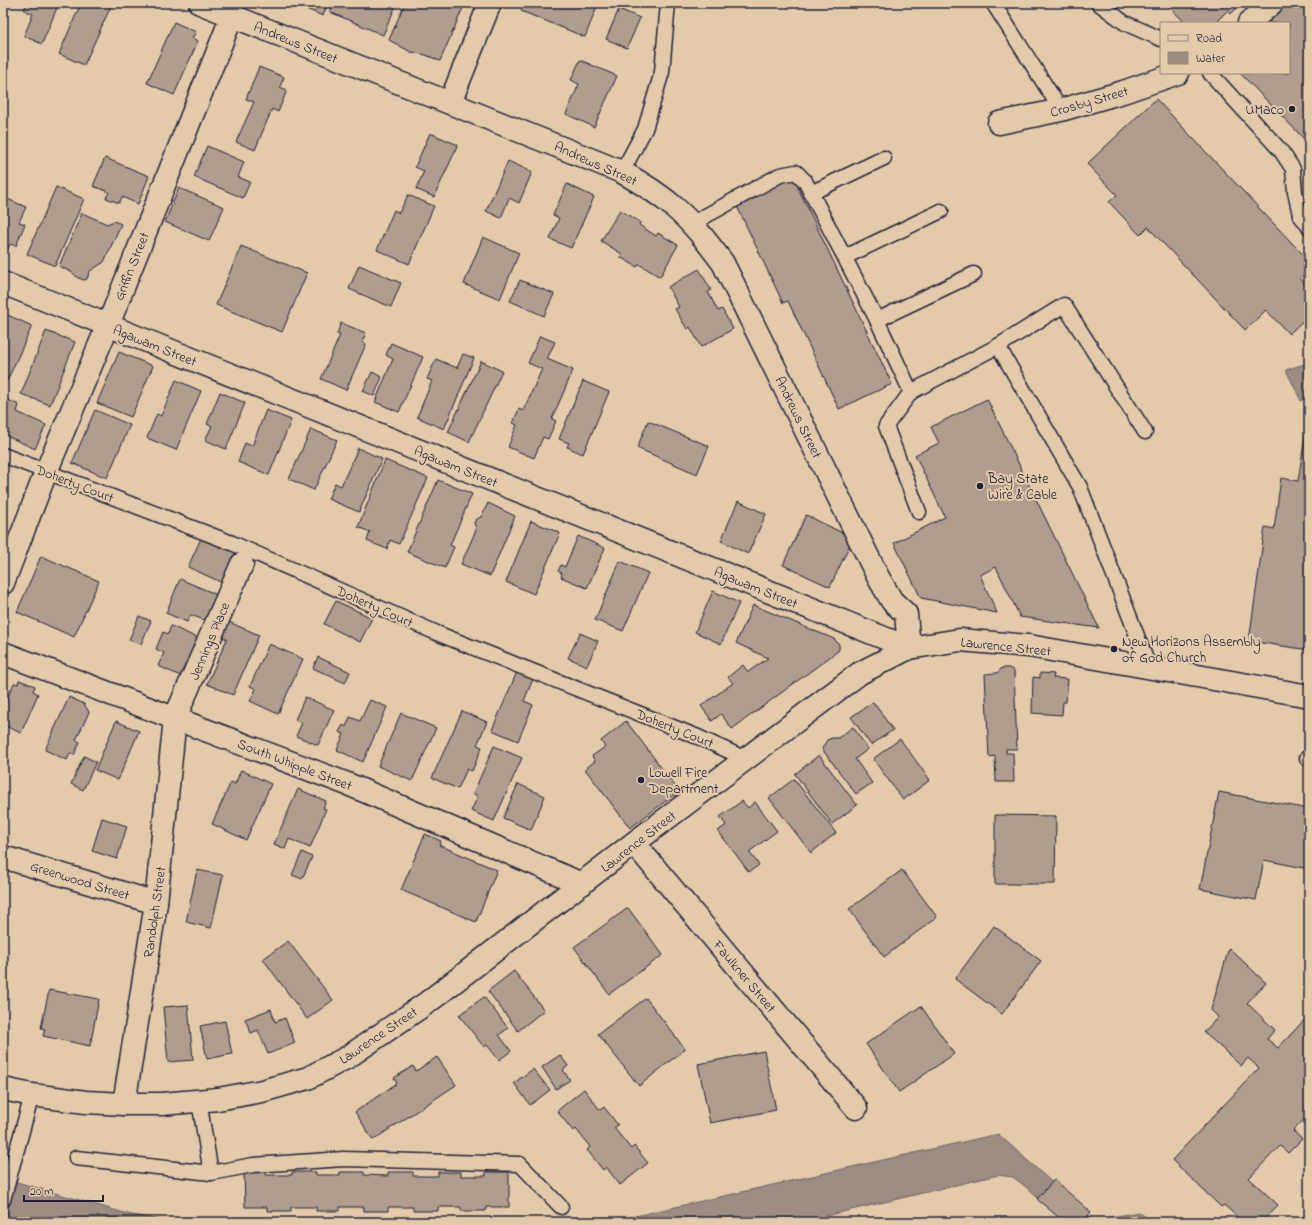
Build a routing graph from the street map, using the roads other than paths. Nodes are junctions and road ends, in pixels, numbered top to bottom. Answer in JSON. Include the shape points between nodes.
{"nodes":[{"id":1,"x":200,"y":3,"type":"edge"},
{"id":2,"x":490,"y":3,"type":"edge"},
{"id":3,"x":668,"y":3,"type":"edge"},
{"id":4,"x":993,"y":3,"type":"edge"},
{"id":5,"x":1098,"y":3,"type":"edge"},
{"id":6,"x":1272,"y":3,"type":"edge"},
{"id":7,"x":232,"y":16,"type":"junction"},
{"id":8,"x":1250,"y":22,"type":"edge"},
{"id":9,"x":1160,"y":39,"type":"edge"},
{"id":10,"x":1175,"y":74,"type":"edge"},
{"id":11,"x":1211,"y":74,"type":"edge"},
{"id":12,"x":450,"y":103,"type":"junction"},
{"id":13,"x":1062,"y":110,"type":"junction"},
{"id":14,"x":999,"y":123,"type":"dead end"},
{"id":15,"x":884,"y":158,"type":"dead end"},
{"id":16,"x":622,"y":172,"type":"junction"},
{"id":17,"x":811,"y":193,"type":"junction"},
{"id":18,"x":940,"y":212,"type":"dead end"},
{"id":19,"x":692,"y":224,"type":"junction"},
{"id":20,"x":1309,"y":227,"type":"edge"},
{"id":21,"x":845,"y":257,"type":"junction"},
{"id":22,"x":974,"y":274,"type":"dead end"},
{"id":23,"x":3,"y":283,"type":"edge"},
{"id":24,"x":877,"y":320,"type":"junction"},
{"id":25,"x":108,"y":325,"type":"junction"},
{"id":26,"x":998,"y":346,"type":"junction"},
{"id":27,"x":911,"y":392,"type":"junction"},
{"id":28,"x":1145,"y":432,"type":"dead end"},
{"id":29,"x":3,"y":455,"type":"edge"},
{"id":30,"x":46,"y":472,"type":"junction"},
{"id":31,"x":919,"y":512,"type":"dead end"},
{"id":32,"x":242,"y":564,"type":"dead end"},
{"id":33,"x":3,"y":583,"type":"edge"},
{"id":34,"x":909,"y":648,"type":"junction"},
{"id":35,"x":3,"y":653,"type":"edge"},
{"id":36,"x":1149,"y":667,"type":"junction"},
{"id":37,"x":1309,"y":696,"type":"edge"},
{"id":38,"x":175,"y":718,"type":"junction"},
{"id":39,"x":746,"y":759,"type":"junction"},
{"id":40,"x":634,"y":843,"type":"junction"},
{"id":41,"x":3,"y":857,"type":"edge"},
{"id":42,"x":582,"y":884,"type":"junction"},
{"id":43,"x":156,"y":903,"type":"junction"},
{"id":44,"x":3,"y":1089,"type":"edge"},
{"id":45,"x":32,"y":1095,"type":"junction"},
{"id":46,"x":199,"y":1101,"type":"junction"},
{"id":47,"x":124,"y":1104,"type":"junction"},
{"id":48,"x":856,"y":1108,"type":"dead end"},
{"id":49,"x":76,"y":1158,"type":"dead end"},
{"id":50,"x":211,"y":1173,"type":"junction"},
{"id":51,"x":3,"y":1200,"type":"edge"},
{"id":52,"x":561,"y":1207,"type":"dead end"}],
"edges":[{"from":1,"to":7,"type":"street","name":"Andrews Street"},
{"from":2,"to":12,"type":"street"},
{"from":3,"to":16,"type":"lane","via":[[662,72],[645,129]]},
{"from":4,"to":13,"type":"lane"},
{"from":5,"to":9,"type":"lane","via":[[1126,23]]},
{"from":6,"to":8,"type":"street"},
{"from":7,"to":12,"type":"street","name":"Andrews Street"},
{"from":7,"to":25,"type":"street","name":"Griffin Street"},
{"from":10,"to":13,"type":"street","name":"Crosby Street"},
{"from":11,"to":20,"type":"lane","via":[[1282,151],[1293,169],[1300,215]]},
{"from":12,"to":16,"type":"street","name":"Andrews Street"},
{"from":13,"to":14,"type":"street","name":"Crosby Street"},
{"from":15,"to":17,"type":"lane"},
{"from":16,"to":19,"type":"street","name":"Andrews Street","via":[[673,206]]},
{"from":17,"to":19,"type":"lane","via":[[805,181],[796,172],[780,175]]},
{"from":17,"to":21,"type":"lane"},
{"from":18,"to":21,"type":"lane"},
{"from":19,"to":34,"type":"street","name":"Andrews Street","via":[[723,263],[878,577],[892,601],[906,614]]},
{"from":21,"to":24,"type":"lane"},
{"from":22,"to":24,"type":"lane"},
{"from":23,"to":25,"type":"street","name":"Agawam Street"},
{"from":24,"to":27,"type":"lane"},
{"from":25,"to":30,"type":"street","name":"Griffin Street"},
{"from":25,"to":34,"type":"street","name":"Agawam Street"},
{"from":26,"to":27,"type":"lane"},
{"from":26,"to":28,"type":"lane","via":[[1064,305]]},
{"from":26,"to":36,"type":"lane","via":[[1080,487]]},
{"from":27,"to":31,"type":"lane","via":[[886,426]]},
{"from":29,"to":30,"type":"lane","name":"Doherty Court"},
{"from":30,"to":33,"type":"street","name":"Griffin Street"},
{"from":30,"to":39,"type":"lane","name":"Doherty Court","via":[[232,543],[438,634],[698,737]]},
{"from":32,"to":38,"type":"street","name":"Jennings Place"},
{"from":34,"to":36,"type":"street","name":"Lawrence Street","via":[[960,640],[1029,646]]},
{"from":34,"to":39,"type":"street","name":"Lawrence Street","via":[[860,673]]},
{"from":35,"to":38,"type":"street","name":"South Whipple Street"},
{"from":36,"to":37,"type":"street","name":"Lawrence Street"},
{"from":38,"to":42,"type":"street","name":"South Whipple Street","via":[[350,785]]},
{"from":38,"to":43,"type":"street","name":"Randolph Street"},
{"from":39,"to":40,"type":"street","name":"Lawrence Street"},
{"from":40,"to":42,"type":"street","name":"Lawrence Street"},
{"from":40,"to":48,"type":"street","name":"Faulkner Street"},
{"from":41,"to":43,"type":"street","name":"Greenwood Street"},
{"from":42,"to":46,"type":"street","name":"Lawrence Street","via":[[428,1002],[348,1057],[308,1078],[262,1091]]},
{"from":43,"to":47,"type":"street","name":"Randolph Street"},
{"from":44,"to":45,"type":"street","name":"Lawrence Street"},
{"from":45,"to":47,"type":"street","name":"Lawrence Street"},
{"from":45,"to":51,"type":"lane"},
{"from":46,"to":47,"type":"street","name":"Lawrence Street"},
{"from":46,"to":50,"type":"lane"},
{"from":49,"to":50,"type":"lane"},
{"from":50,"to":52,"type":"lane","via":[[253,1165],[344,1160],[520,1164]]}]}
